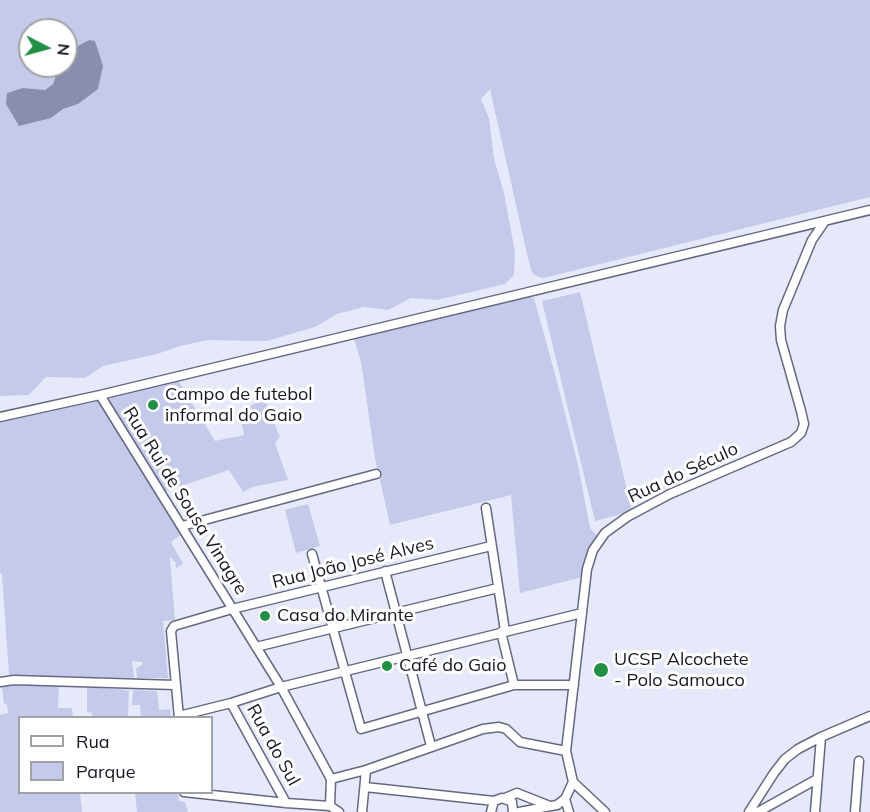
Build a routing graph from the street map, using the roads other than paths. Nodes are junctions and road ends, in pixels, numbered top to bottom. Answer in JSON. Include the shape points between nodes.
{"nodes":[{"id":1,"x":870,"y":210,"type":"edge"},
{"id":2,"x":825,"y":221,"type":"junction"},
{"id":3,"x":799,"y":227,"type":"junction"},
{"id":4,"x":812,"y":240,"type":"junction"},
{"id":5,"x":100,"y":395,"type":"junction"},
{"id":6,"x":0,"y":417,"type":"edge"},
{"id":7,"x":376,"y":474,"type":"dead end"},
{"id":8,"x":486,"y":508,"type":"dead end"},
{"id":9,"x":182,"y":526,"type":"junction"},
{"id":10,"x":491,"y":546,"type":"junction"},
{"id":11,"x":312,"y":554,"type":"dead end"},
{"id":12,"x":386,"y":571,"type":"junction"},
{"id":13,"x":321,"y":588,"type":"junction"},
{"id":14,"x":498,"y":588,"type":"junction"},
{"id":15,"x":232,"y":609,"type":"junction"},
{"id":16,"x":395,"y":613,"type":"junction"},
{"id":17,"x":582,"y":614,"type":"junction"},
{"id":18,"x":333,"y":627,"type":"junction"},
{"id":19,"x":503,"y":632,"type":"junction"},
{"id":20,"x":256,"y":647,"type":"junction"},
{"id":21,"x":407,"y":656,"type":"junction"},
{"id":22,"x":345,"y":672,"type":"junction"},
{"id":23,"x":0,"y":682,"type":"edge"},
{"id":24,"x":175,"y":685,"type":"junction"},
{"id":25,"x":514,"y":685,"type":"junction"},
{"id":26,"x":574,"y":685,"type":"junction"},
{"id":27,"x":281,"y":687,"type":"junction"},
{"id":28,"x":231,"y":703,"type":"junction"},
{"id":29,"x":422,"y":712,"type":"junction"},
{"id":30,"x":179,"y":716,"type":"edge"},
{"id":31,"x":183,"y":716,"type":"edge"},
{"id":32,"x":870,"y":716,"type":"edge"},
{"id":33,"x":821,"y":737,"type":"junction"},
{"id":34,"x":431,"y":746,"type":"junction"},
{"id":35,"x":566,"y":751,"type":"junction"},
{"id":36,"x":859,"y":761,"type":"dead end"},
{"id":37,"x":366,"y":770,"type":"junction"},
{"id":38,"x":331,"y":779,"type":"junction"},
{"id":39,"x":818,"y":779,"type":"junction"},
{"id":40,"x":573,"y":782,"type":"junction"},
{"id":41,"x":365,"y":787,"type":"junction"},
{"id":42,"x":194,"y":794,"type":"edge"},
{"id":43,"x":505,"y":798,"type":"junction"},
{"id":44,"x":565,"y":799,"type":"junction"},
{"id":45,"x":494,"y":801,"type":"junction"},
{"id":46,"x":286,"y":803,"type":"junction"},
{"id":47,"x":330,"y":806,"type":"junction"},
{"id":48,"x":550,"y":806,"type":"junction"},
{"id":49,"x":339,"y":812,"type":"edge"},
{"id":50,"x":362,"y":812,"type":"edge"},
{"id":51,"x":491,"y":812,"type":"edge"},
{"id":52,"x":513,"y":812,"type":"edge"},
{"id":53,"x":519,"y":812,"type":"edge"},
{"id":54,"x":569,"y":812,"type":"edge"},
{"id":55,"x":604,"y":812,"type":"edge"},
{"id":56,"x":749,"y":812,"type":"edge"},
{"id":57,"x":758,"y":812,"type":"edge"},
{"id":58,"x":815,"y":812,"type":"edge"},
{"id":59,"x":855,"y":812,"type":"edge"}],
"edges":[{"from":1,"to":2,"type":"street"},
{"from":2,"to":3,"type":"street"},
{"from":2,"to":4,"type":"street","name":"Rua do Século"},
{"from":3,"to":4,"type":"street"},
{"from":3,"to":5,"type":"street"},
{"from":4,"to":17,"type":"street","name":"Rua do Século","via":[[780,326],[803,429],[795,440],[670,494],[605,533],[592,550]]},
{"from":5,"to":6,"type":"street"},
{"from":5,"to":9,"type":"street","name":"Rua Rui de Sousa Vinagre"},
{"from":7,"to":9,"type":"street"},
{"from":8,"to":10,"type":"street"},
{"from":9,"to":15,"type":"street","name":"Rua Rui de Sousa Vinagre"},
{"from":10,"to":12,"type":"street","name":"Rua João José Alves"},
{"from":10,"to":14,"type":"street"},
{"from":11,"to":13,"type":"street"},
{"from":12,"to":13,"type":"street","name":"Rua João José Alves"},
{"from":12,"to":16,"type":"street"},
{"from":13,"to":15,"type":"street","name":"Rua João José Alves"},
{"from":13,"to":18,"type":"street"},
{"from":14,"to":16,"type":"street"},
{"from":14,"to":19,"type":"street"},
{"from":15,"to":20,"type":"street","name":"Rua Rui de Sousa Vinagre"},
{"from":15,"to":24,"type":"street","name":"Rua João José Alves","via":[[174,626],[171,631]]},
{"from":16,"to":18,"type":"street"},
{"from":16,"to":21,"type":"street"},
{"from":17,"to":19,"type":"street"},
{"from":17,"to":26,"type":"street","name":"Rua do Século"},
{"from":18,"to":20,"type":"street"},
{"from":18,"to":22,"type":"street"},
{"from":19,"to":21,"type":"street"},
{"from":19,"to":25,"type":"street"},
{"from":20,"to":27,"type":"street","name":"Rua Rui de Sousa Vinagre"},
{"from":21,"to":22,"type":"street"},
{"from":21,"to":29,"type":"street"},
{"from":22,"to":27,"type":"street"},
{"from":22,"to":29,"type":"street","via":[[361,729]]},
{"from":23,"to":24,"type":"street"},
{"from":24,"to":30,"type":"street","name":"Rua João José Alves"},
{"from":25,"to":26,"type":"street"},
{"from":25,"to":29,"type":"street"},
{"from":26,"to":35,"type":"street","name":"Rua do Século"},
{"from":27,"to":28,"type":"street"},
{"from":27,"to":38,"type":"street","name":"Rua Rui de Sousa Vinagre"},
{"from":28,"to":31,"type":"street"},
{"from":28,"to":46,"type":"street","name":"Rua do Sul"},
{"from":29,"to":34,"type":"street"},
{"from":32,"to":33,"type":"street"},
{"from":33,"to":39,"type":"street"},
{"from":33,"to":56,"type":"street","via":[[785,759]]},
{"from":34,"to":35,"type":"street","via":[[483,729],[499,728],[506,729],[520,742]]},
{"from":34,"to":37,"type":"street"},
{"from":35,"to":40,"type":"street","name":"Rua do Século"},
{"from":36,"to":59,"type":"street"},
{"from":37,"to":38,"type":"street"},
{"from":37,"to":41,"type":"street"},
{"from":38,"to":47,"type":"street"},
{"from":39,"to":57,"type":"street"},
{"from":39,"to":58,"type":"street"},
{"from":40,"to":44,"type":"street"},
{"from":40,"to":55,"type":"street"},
{"from":41,"to":45,"type":"street"},
{"from":41,"to":50,"type":"street"},
{"from":42,"to":46,"type":"street"},
{"from":43,"to":45,"type":"street"},
{"from":43,"to":48,"type":"street","via":[[517,793]]},
{"from":43,"to":52,"type":"street","via":[[512,802]]},
{"from":44,"to":48,"type":"street"},
{"from":44,"to":54,"type":"street"},
{"from":45,"to":51,"type":"street"},
{"from":46,"to":47,"type":"street"},
{"from":47,"to":49,"type":"street"},
{"from":48,"to":53,"type":"street"}]}
